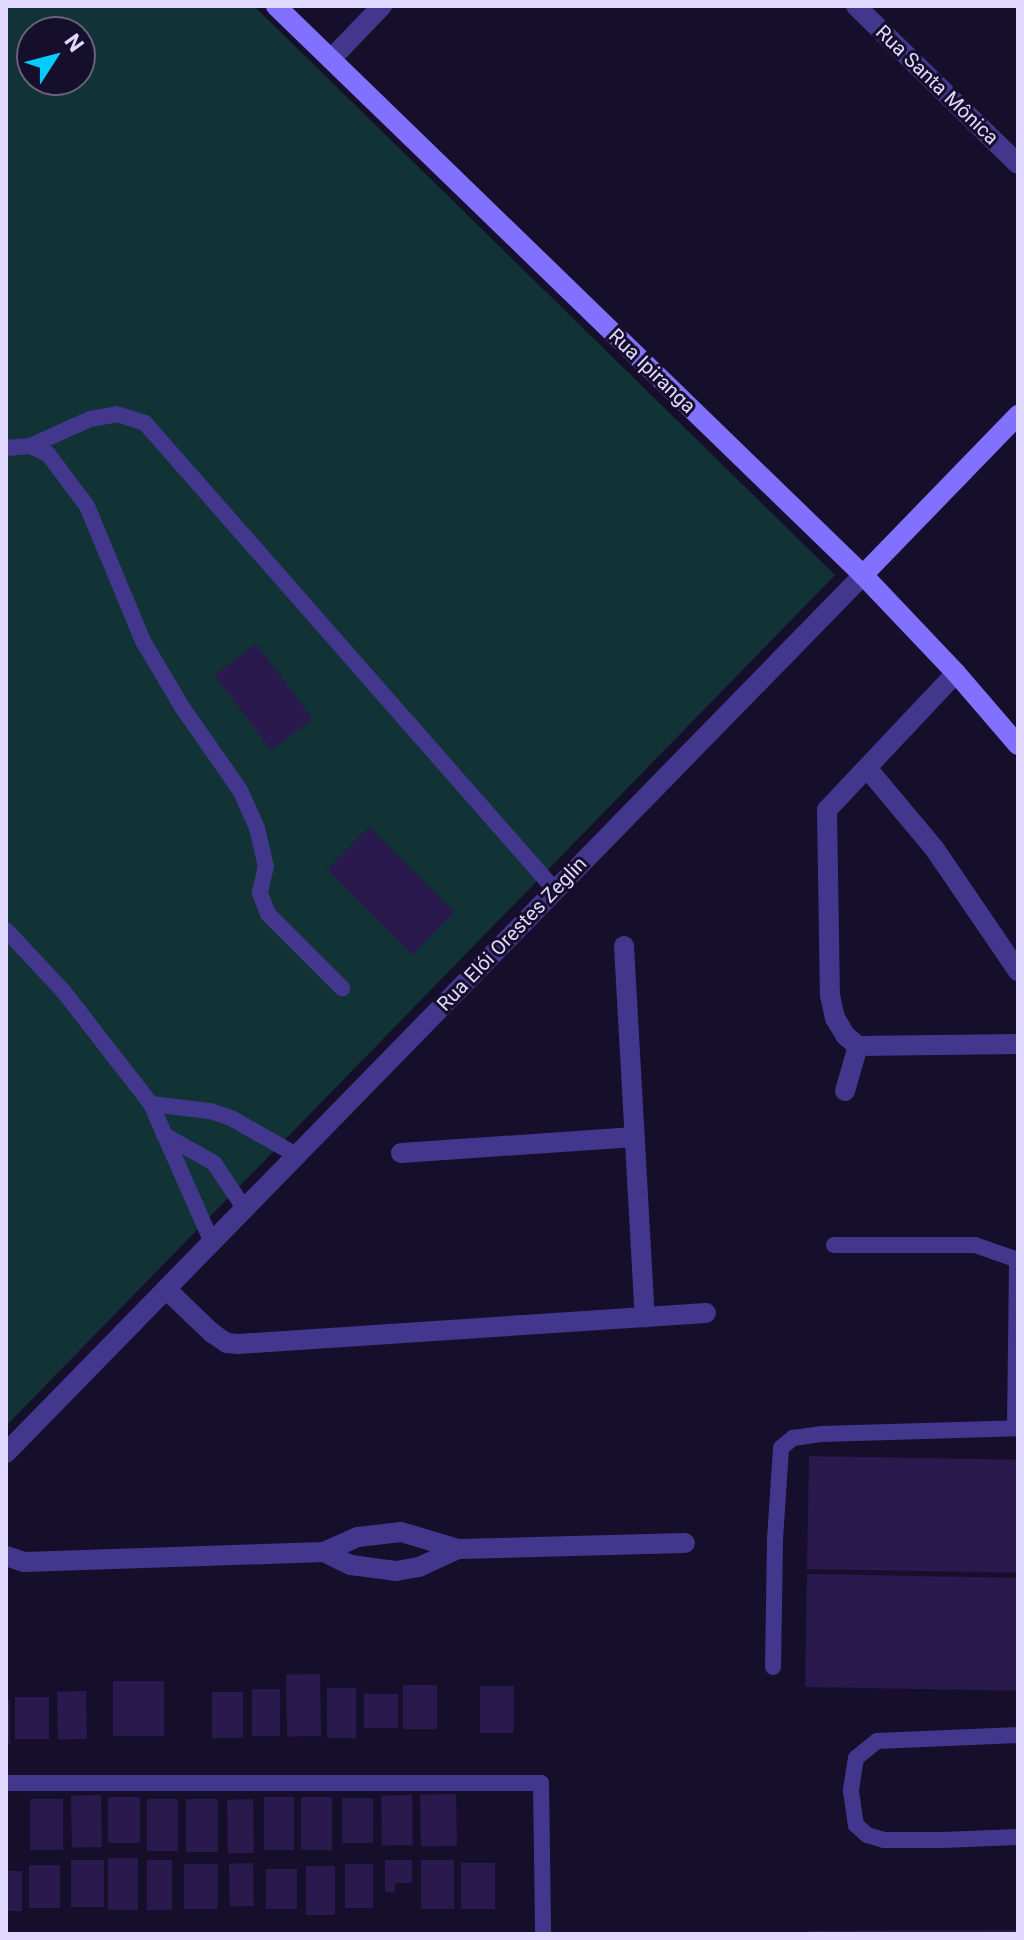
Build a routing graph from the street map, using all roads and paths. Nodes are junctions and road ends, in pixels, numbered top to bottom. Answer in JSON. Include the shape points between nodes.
{"nodes":[{"id":1,"x":276,"y":6,"type":"edge"},
{"id":2,"x":382,"y":6,"type":"edge"},
{"id":3,"x":856,"y":6,"type":"edge"},
{"id":4,"x":331,"y":59,"type":"junction"},
{"id":5,"x":1018,"y":164,"type":"edge"},
{"id":6,"x":1018,"y":415,"type":"edge"},
{"id":7,"x":30,"y":446,"type":"junction"},
{"id":8,"x":6,"y":448,"type":"edge"},
{"id":9,"x":863,"y":575,"type":"junction"},
{"id":10,"x":956,"y":673,"type":"junction"},
{"id":11,"x":1018,"y":745,"type":"edge"},
{"id":12,"x":867,"y":768,"type":"junction"},
{"id":13,"x":555,"y":890,"type":"junction"},
{"id":14,"x":6,"y":930,"type":"edge"},
{"id":15,"x":624,"y":946,"type":"dead end"},
{"id":16,"x":1018,"y":971,"type":"edge"},
{"id":17,"x":342,"y":988,"type":"dead end"},
{"id":18,"x":1018,"y":1044,"type":"edge"},
{"id":19,"x":858,"y":1046,"type":"junction"},
{"id":20,"x":845,"y":1091,"type":"dead end"},
{"id":21,"x":151,"y":1104,"type":"junction"},
{"id":22,"x":164,"y":1135,"type":"junction"},
{"id":23,"x":634,"y":1137,"type":"junction"},
{"id":24,"x":401,"y":1153,"type":"dead end"},
{"id":25,"x":296,"y":1155,"type":"junction"},
{"id":26,"x":244,"y":1208,"type":"junction"},
{"id":27,"x":212,"y":1242,"type":"junction"},
{"id":28,"x":834,"y":1245,"type":"dead end"},
{"id":29,"x":1018,"y":1260,"type":"edge"},
{"id":30,"x":166,"y":1289,"type":"junction"},
{"id":31,"x":1017,"y":1310,"type":"edge"},
{"id":32,"x":706,"y":1313,"type":"dead end"},
{"id":33,"x":645,"y":1317,"type":"junction"},
{"id":34,"x":1017,"y":1367,"type":"edge"},
{"id":35,"x":1016,"y":1428,"type":"edge"},
{"id":36,"x":6,"y":1453,"type":"edge"},
{"id":37,"x":685,"y":1543,"type":"dead end"},
{"id":38,"x":458,"y":1549,"type":"junction"},
{"id":39,"x":324,"y":1552,"type":"junction"},
{"id":40,"x":6,"y":1556,"type":"edge"},
{"id":41,"x":773,"y":1667,"type":"dead end"},
{"id":42,"x":1018,"y":1735,"type":"edge"},
{"id":43,"x":6,"y":1783,"type":"edge"},
{"id":44,"x":1018,"y":1837,"type":"edge"},
{"id":45,"x":543,"y":1934,"type":"edge"}],
"edges":[{"from":1,"to":4,"type":"main road","name":"Rua Ipiranga"},
{"from":2,"to":4,"type":"street"},
{"from":3,"to":5,"type":"street","name":"Rua Santa Mônica"},
{"from":4,"to":9,"type":"main road","name":"Rua Ipiranga"},
{"from":6,"to":9,"type":"main road","name":"Rua Elói Orestes Zeglin"},
{"from":7,"to":8,"type":"lane"},
{"from":7,"to":13,"type":"lane","via":[[90,419],[117,414],[145,423]]},
{"from":7,"to":17,"type":"lane","via":[[48,454],[87,506],[143,641],[240,790],[266,866],[260,893],[268,914]]},
{"from":9,"to":10,"type":"main road","name":"Rua Ipiranga"},
{"from":9,"to":13,"type":"street","name":"Rua Elói Orestes Zeglin"},
{"from":10,"to":11,"type":"main road","name":"Rua Ipiranga"},
{"from":10,"to":12,"type":"street"},
{"from":12,"to":16,"type":"street","via":[[934,848]]},
{"from":12,"to":19,"type":"street","via":[[827,810],[830,995],[835,1018]]},
{"from":13,"to":25,"type":"street","name":"Rua Elói Orestes Zeglin"},
{"from":14,"to":21,"type":"lane","via":[[64,992]]},
{"from":15,"to":23,"type":"street"},
{"from":18,"to":19,"type":"street"},
{"from":19,"to":20,"type":"street"},
{"from":21,"to":22,"type":"lane"},
{"from":21,"to":25,"type":"lane","via":[[231,1118]]},
{"from":22,"to":26,"type":"lane","via":[[214,1163]]},
{"from":22,"to":27,"type":"lane"},
{"from":23,"to":24,"type":"street"},
{"from":23,"to":33,"type":"street"},
{"from":25,"to":26,"type":"street","name":"Rua Elói Orestes Zeglin"},
{"from":26,"to":27,"type":"street","name":"Rua Elói Orestes Zeglin"},
{"from":27,"to":30,"type":"street","name":"Rua Elói Orestes Zeglin"},
{"from":28,"to":29,"type":"lane","via":[[975,1245]]},
{"from":29,"to":31,"type":"lane"},
{"from":30,"to":33,"type":"street","via":[[212,1333],[238,1344]]},
{"from":30,"to":36,"type":"street","name":"Rua Elói Orestes Zeglin"},
{"from":31,"to":34,"type":"lane"},
{"from":32,"to":33,"type":"street"},
{"from":34,"to":35,"type":"lane"},
{"from":35,"to":41,"type":"lane","via":[[821,1434],[793,1438],[781,1448]]},
{"from":37,"to":38,"type":"street"},
{"from":38,"to":39,"type":"street","via":[[401,1532],[358,1537]]},
{"from":38,"to":39,"type":"street","via":[[396,1571],[351,1565]]},
{"from":39,"to":40,"type":"street","via":[[24,1562]]},
{"from":42,"to":44,"type":"lane","via":[[877,1741],[856,1758],[851,1791],[856,1825],[884,1840]]},
{"from":43,"to":45,"type":"lane","via":[[541,1783]]}]}
